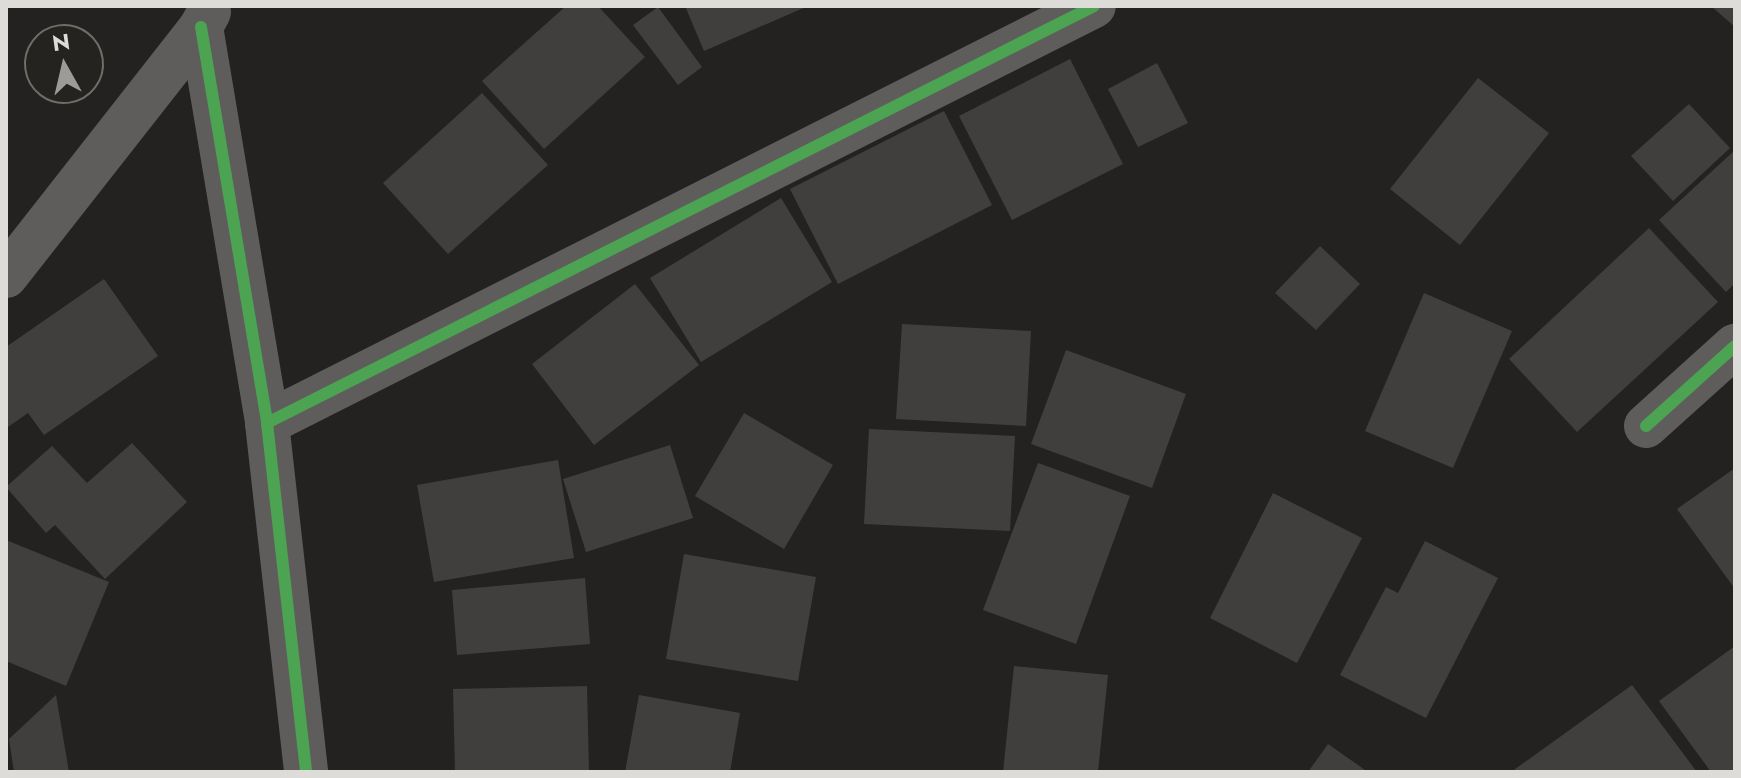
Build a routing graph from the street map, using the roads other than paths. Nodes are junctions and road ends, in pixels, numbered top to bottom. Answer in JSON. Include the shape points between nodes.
{"nodes":[{"id":1,"x":1094,"y":6,"type":"edge"},
{"id":2,"x":206,"y":17,"type":"edge"},
{"id":3,"x":6,"y":276,"type":"edge"},
{"id":4,"x":1735,"y":346,"type":"edge"},
{"id":5,"x":267,"y":423,"type":"junction"},
{"id":6,"x":1646,"y":426,"type":"dead end"},
{"id":7,"x":306,"y":772,"type":"edge"}],
"edges":[{"from":1,"to":5,"type":"street"},
{"from":2,"to":3,"type":"street"},
{"from":2,"to":5,"type":"street"},
{"from":4,"to":6,"type":"street"},
{"from":5,"to":7,"type":"street"}]}
